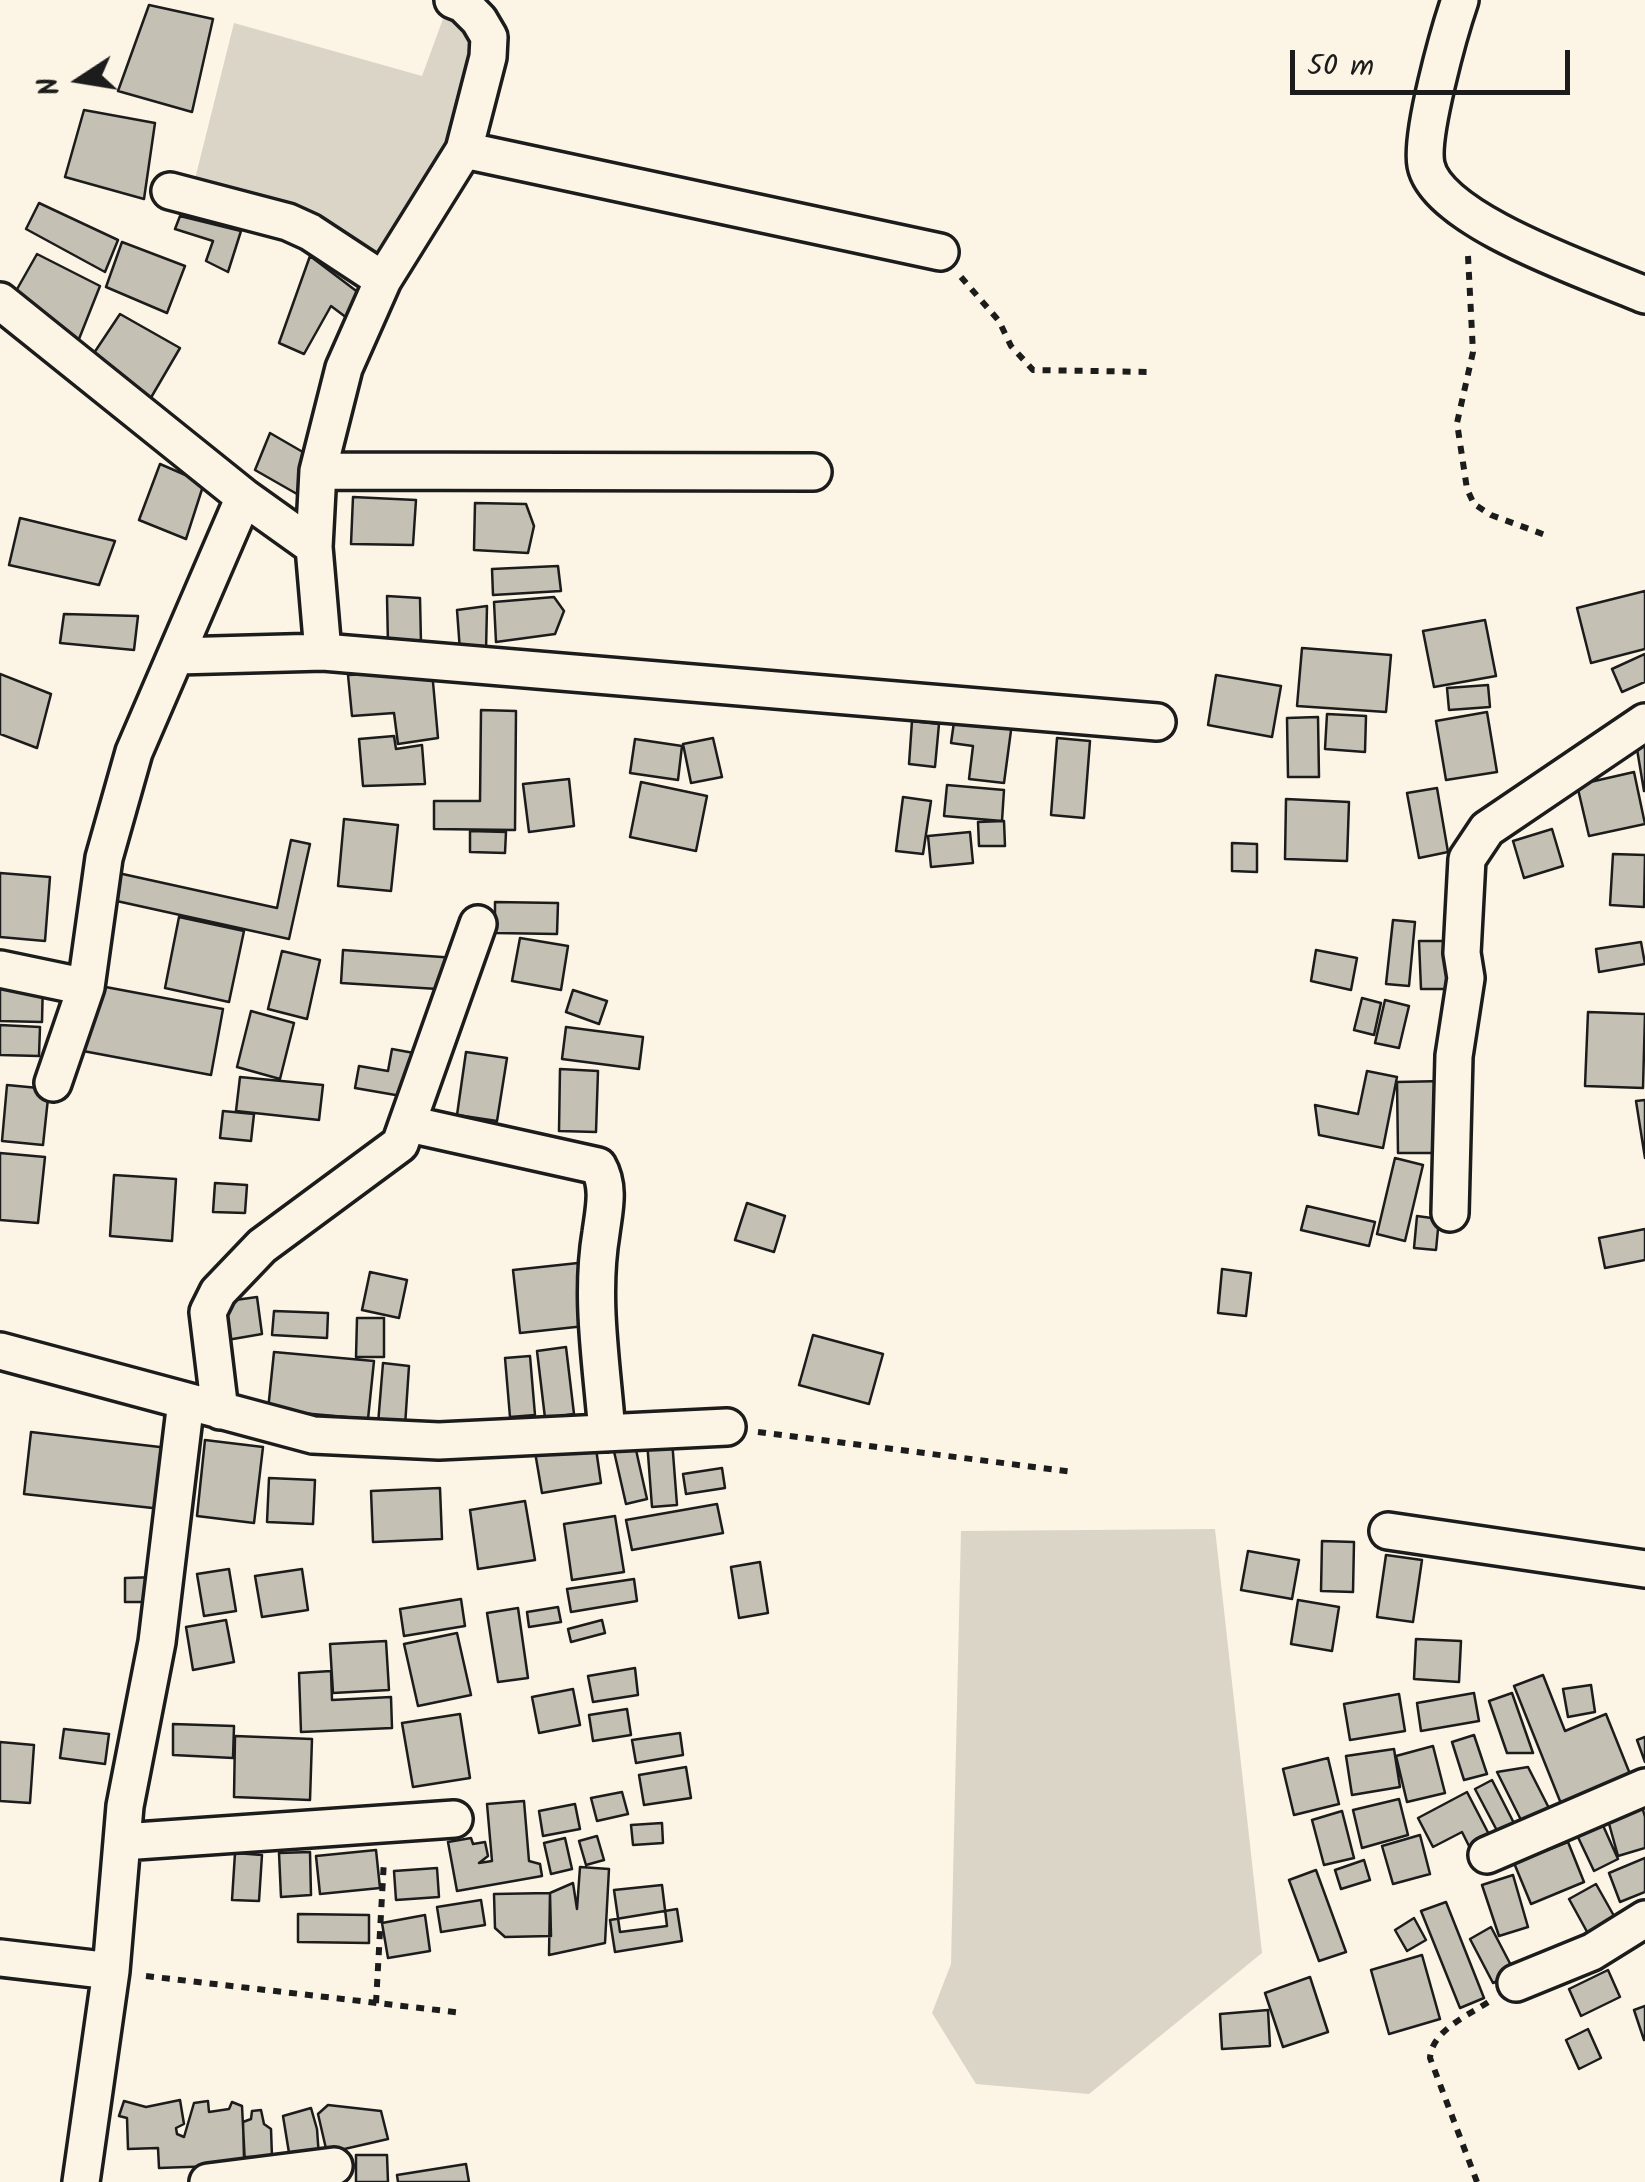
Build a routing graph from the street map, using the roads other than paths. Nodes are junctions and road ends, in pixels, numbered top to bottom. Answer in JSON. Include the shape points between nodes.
{"nodes":[{"id":1,"x":453,"y":0,"type":"edge"},
{"id":2,"x":1460,"y":0,"type":"edge"},
{"id":3,"x":464,"y":150,"type":"junction"},
{"id":4,"x":170,"y":190,"type":"dead end"},
{"id":5,"x":940,"y":252,"type":"road end"},
{"id":6,"x":383,"y":280,"type":"junction"},
{"id":7,"x":1645,"y":295,"type":"edge"},
{"id":8,"x":0,"y":301,"type":"edge"},
{"id":9,"x":318,"y":472,"type":"junction"},
{"id":10,"x":812,"y":472,"type":"dead end"},
{"id":11,"x":244,"y":498,"type":"junction"},
{"id":12,"x":314,"y":547,"type":"junction"},
{"id":13,"x":324,"y":652,"type":"junction"},
{"id":14,"x":177,"y":656,"type":"junction"},
{"id":15,"x":1157,"y":722,"type":"dead end"},
{"id":16,"x":1645,"y":722,"type":"edge"},
{"id":17,"x":478,"y":924,"type":"dead end"},
{"id":18,"x":0,"y":969,"type":"edge"},
{"id":19,"x":86,"y":986,"type":"junction"},
{"id":20,"x":53,"y":1082,"type":"dead end"},
{"id":21,"x":409,"y":1124,"type":"junction"},
{"id":22,"x":1450,"y":1212,"type":"dead end"},
{"id":23,"x":0,"y":1351,"type":"edge"},
{"id":24,"x":186,"y":1401,"type":"junction"},
{"id":25,"x":220,"y":1410,"type":"junction"},
{"id":26,"x":727,"y":1427,"type":"road end"},
{"id":27,"x":607,"y":1433,"type":"junction"},
{"id":28,"x":1388,"y":1530,"type":"dead end"},
{"id":29,"x":1645,"y":1569,"type":"edge"},
{"id":30,"x":1645,"y":1787,"type":"edge"},
{"id":31,"x":454,"y":1818,"type":"dead end"},
{"id":32,"x":122,"y":1842,"type":"junction"},
{"id":33,"x":1487,"y":1855,"type":"dead end"},
{"id":34,"x":1645,"y":1919,"type":"edge"},
{"id":35,"x":0,"y":1958,"type":"edge"},
{"id":36,"x":111,"y":1971,"type":"junction"},
{"id":37,"x":1516,"y":1983,"type":"road end"},
{"id":38,"x":334,"y":2166,"type":"dead end"},
{"id":39,"x":81,"y":2182,"type":"edge"},
{"id":40,"x":208,"y":2182,"type":"edge"}],
"edges":[{"from":1,"to":3,"type":"street","via":[[489,36]]},
{"from":2,"to":7,"type":"street","via":[[1425,142],[1426,169],[1450,202],[1484,226]]},
{"from":3,"to":5,"type":"street"},
{"from":3,"to":6,"type":"street"},
{"from":4,"to":6,"type":"street","via":[[288,222]]},
{"from":6,"to":9,"type":"street","via":[[344,368]]},
{"from":8,"to":11,"type":"street"},
{"from":9,"to":10,"type":"street"},
{"from":9,"to":12,"type":"street"},
{"from":11,"to":12,"type":"street"},
{"from":11,"to":14,"type":"street"},
{"from":12,"to":13,"type":"street"},
{"from":13,"to":14,"type":"street"},
{"from":13,"to":15,"type":"street"},
{"from":14,"to":19,"type":"street","via":[[134,752],[109,840]]},
{"from":16,"to":22,"type":"street","via":[[1488,829],[1468,859]]},
{"from":17,"to":21,"type":"street"},
{"from":18,"to":19,"type":"street"},
{"from":19,"to":20,"type":"street"},
{"from":21,"to":25,"type":"street","via":[[400,1144],[262,1246],[218,1292],[208,1312]]},
{"from":21,"to":27,"type":"street","via":[[598,1166],[605,1208],[594,1276]]},
{"from":23,"to":24,"type":"street"},
{"from":24,"to":25,"type":"street"},
{"from":24,"to":32,"type":"street","via":[[157,1642]]},
{"from":25,"to":27,"type":"street","via":[[312,1435],[357,1439]]},
{"from":26,"to":27,"type":"street"},
{"from":28,"to":29,"type":"street"},
{"from":30,"to":33,"type":"street"},
{"from":31,"to":32,"type":"street"},
{"from":32,"to":36,"type":"street"},
{"from":34,"to":37,"type":"street","via":[[1592,1952]]},
{"from":35,"to":36,"type":"street"},
{"from":36,"to":39,"type":"street"},
{"from":38,"to":40,"type":"street"}]}
